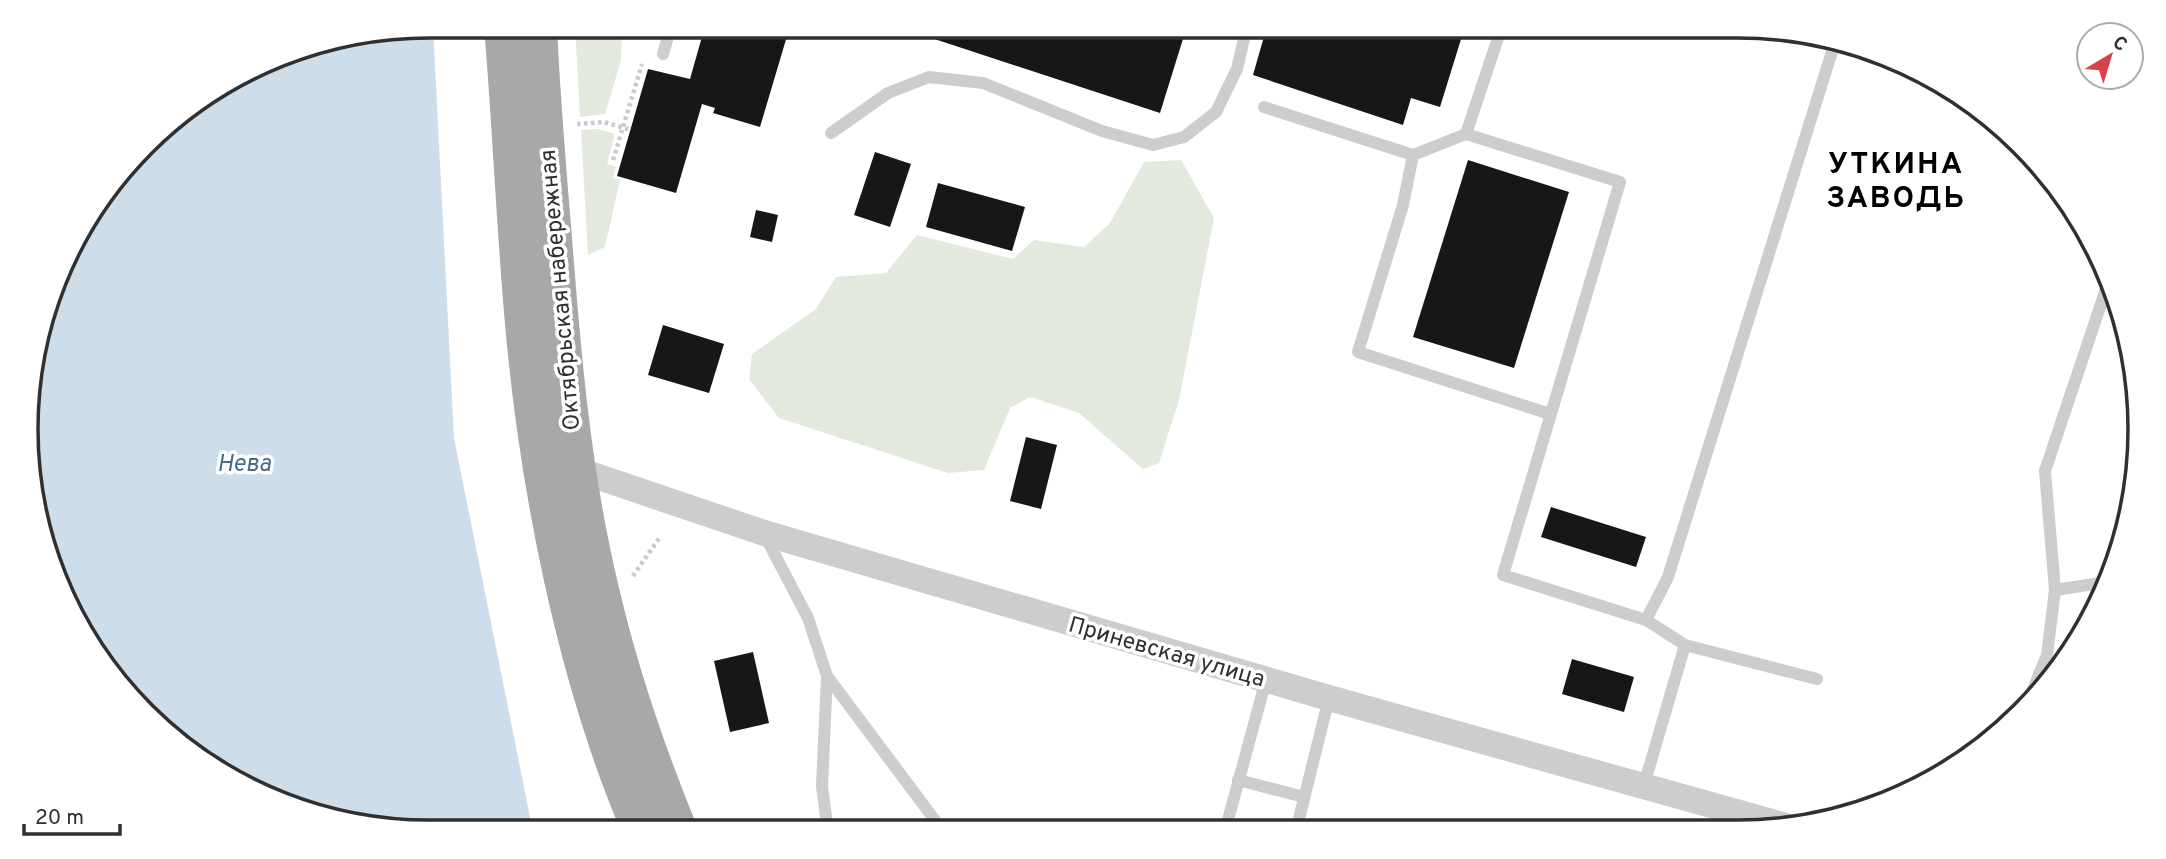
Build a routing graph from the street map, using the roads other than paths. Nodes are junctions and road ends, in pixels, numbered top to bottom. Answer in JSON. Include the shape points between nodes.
{"nodes":[{"id":1,"x":504,"y":38,"type":"edge"},
{"id":2,"x":539,"y":38,"type":"edge"},
{"id":3,"x":668,"y":38,"type":"edge"},
{"id":4,"x":1244,"y":38,"type":"edge"},
{"id":5,"x":1498,"y":38,"type":"edge"},
{"id":6,"x":1833,"y":51,"type":"edge"},
{"id":7,"x":663,"y":54,"type":"road end"},
{"id":8,"x":1264,"y":107,"type":"dead end"},
{"id":9,"x":831,"y":133,"type":"dead end"},
{"id":10,"x":1466,"y":134,"type":"junction"},
{"id":11,"x":1413,"y":155,"type":"junction"},
{"id":12,"x":2104,"y":297,"type":"edge"},
{"id":13,"x":1550,"y":414,"type":"junction"},
{"id":14,"x":562,"y":471,"type":"junction"},
{"id":15,"x":764,"y":533,"type":"junction"},
{"id":16,"x":2096,"y":584,"type":"edge"},
{"id":17,"x":2055,"y":590,"type":"junction"},
{"id":18,"x":1646,"y":620,"type":"junction"},
{"id":19,"x":1685,"y":645,"type":"junction"},
{"id":20,"x":827,"y":676,"type":"junction"},
{"id":21,"x":1817,"y":679,"type":"dead end"},
{"id":22,"x":2037,"y":679,"type":"edge"},
{"id":23,"x":1266,"y":680,"type":"junction"},
{"id":24,"x":1329,"y":698,"type":"junction"},
{"id":25,"x":1238,"y":780,"type":"junction"},
{"id":26,"x":1644,"y":785,"type":"junction"},
{"id":27,"x":1304,"y":797,"type":"junction"},
{"id":28,"x":638,"y":820,"type":"edge"},
{"id":29,"x":673,"y":820,"type":"edge"},
{"id":30,"x":826,"y":820,"type":"edge"},
{"id":31,"x":935,"y":820,"type":"edge"},
{"id":32,"x":1228,"y":820,"type":"edge"},
{"id":33,"x":1299,"y":820,"type":"edge"},
{"id":34,"x":1764,"y":820,"type":"edge"}],
"edges":[{"from":1,"to":14,"type":"main road","name":"Октябрьская набережная","via":[[523,314]]},
{"from":2,"to":14,"type":"main road","name":"Октябрьская набережная","via":[[566,402]]},
{"from":3,"to":7,"type":"lane"},
{"from":4,"to":9,"type":"lane","via":[[1237,69],[1216,112],[1184,137],[1153,145],[1102,131],[983,83],[929,77],[888,93]]},
{"from":5,"to":10,"type":"lane"},
{"from":6,"to":18,"type":"lane","via":[[1668,577]]},
{"from":8,"to":11,"type":"lane"},
{"from":10,"to":11,"type":"lane"},
{"from":10,"to":13,"type":"lane","via":[[1620,181]]},
{"from":11,"to":13,"type":"lane","via":[[1403,205],[1358,352]]},
{"from":12,"to":17,"type":"lane","via":[[2045,471]]},
{"from":13,"to":18,"type":"lane","via":[[1503,575]]},
{"from":14,"to":15,"type":"street","name":"Приневская улица"},
{"from":14,"to":28,"type":"main road","name":"Октябрьская набережная","via":[[567,596],[596,702]]},
{"from":14,"to":29,"type":"main road","name":"Октябрьская набережная","via":[[646,747]]},
{"from":15,"to":20,"type":"lane","via":[[808,618]]},
{"from":15,"to":23,"type":"street","name":"Приневская улица"},
{"from":16,"to":17,"type":"lane"},
{"from":17,"to":22,"type":"lane","via":[[2047,655]]},
{"from":18,"to":19,"type":"lane"},
{"from":19,"to":21,"type":"lane"},
{"from":19,"to":26,"type":"lane"},
{"from":20,"to":30,"type":"lane","via":[[822,786]]},
{"from":20,"to":31,"type":"lane"},
{"from":23,"to":24,"type":"street","name":"Приневская улица"},
{"from":23,"to":25,"type":"lane"},
{"from":24,"to":26,"type":"street","name":"Приневская улица"},
{"from":24,"to":27,"type":"lane"},
{"from":25,"to":27,"type":"lane"},
{"from":25,"to":32,"type":"lane"},
{"from":26,"to":34,"type":"street","name":"Приневская улица"},
{"from":27,"to":33,"type":"lane"}]}
